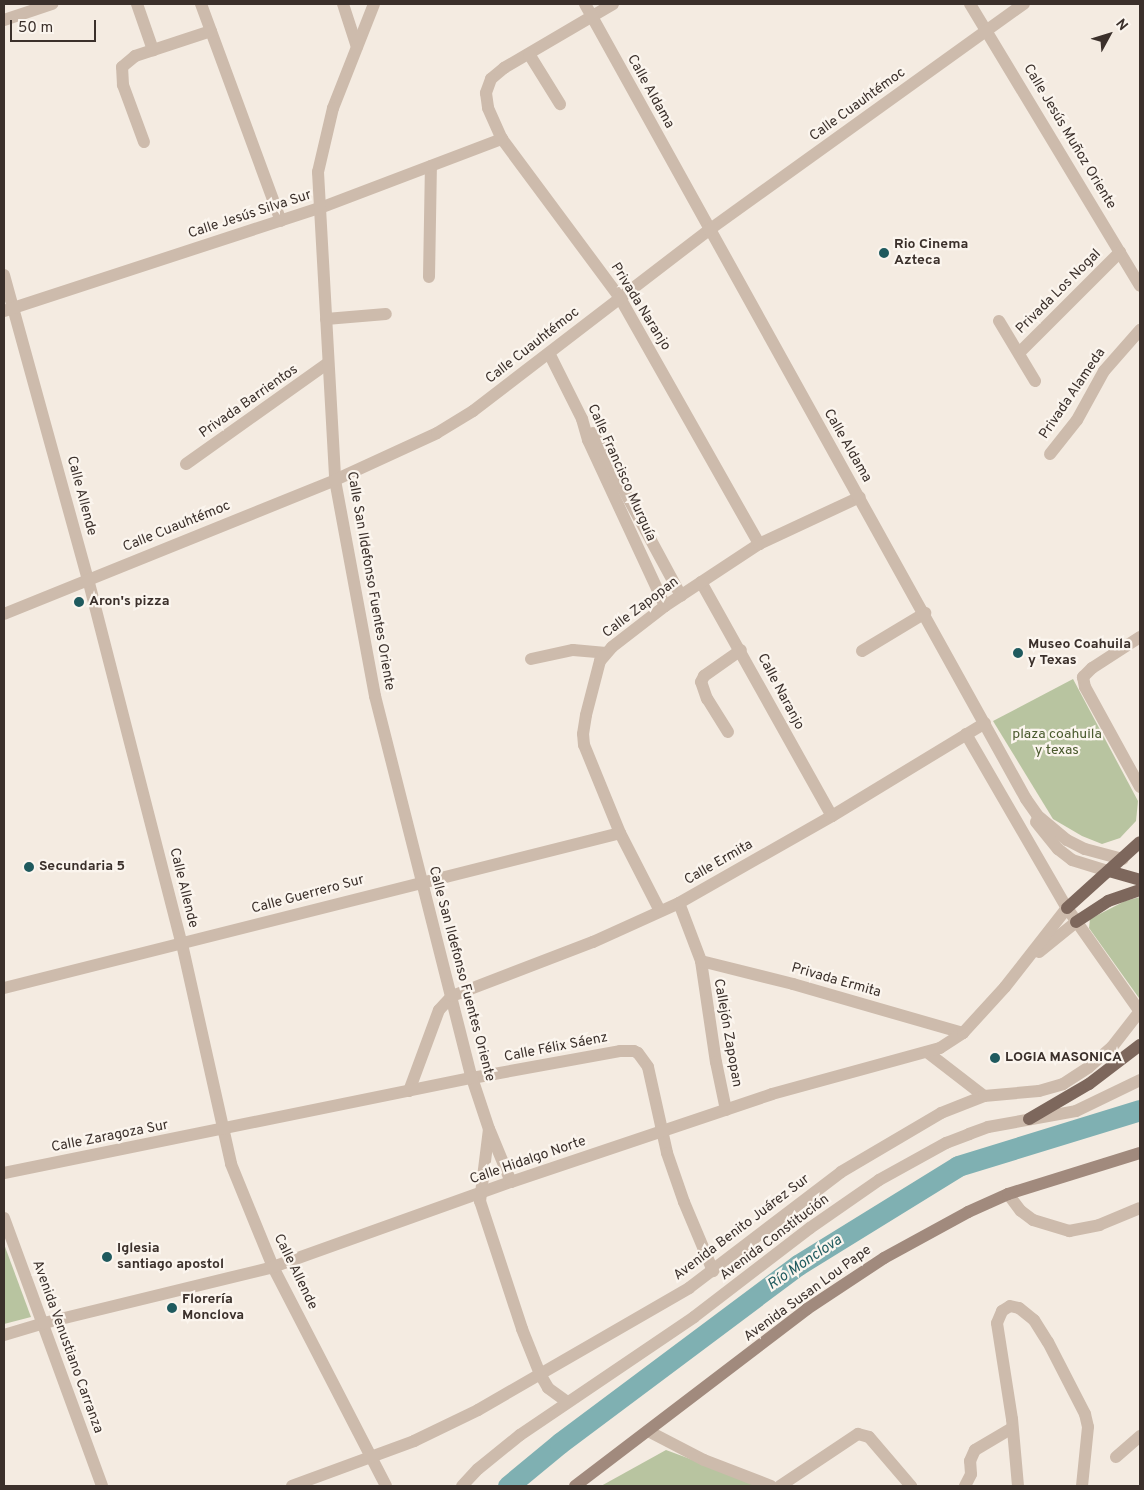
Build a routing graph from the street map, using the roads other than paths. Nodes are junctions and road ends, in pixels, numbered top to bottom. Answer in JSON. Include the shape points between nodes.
{"nodes":[{"id":1,"x":52,"y":4,"type":"edge"},
{"id":2,"x":137,"y":4,"type":"edge"},
{"id":3,"x":201,"y":4,"type":"edge"},
{"id":4,"x":343,"y":4,"type":"edge"},
{"id":5,"x":374,"y":4,"type":"edge"},
{"id":6,"x":586,"y":4,"type":"edge"},
{"id":7,"x":613,"y":4,"type":"edge"},
{"id":8,"x":970,"y":4,"type":"edge"},
{"id":9,"x":1024,"y":4,"type":"edge"},
{"id":10,"x":592,"y":18,"type":"junction"},
{"id":11,"x":4,"y":20,"type":"edge"},
{"id":12,"x":987,"y":30,"type":"junction"},
{"id":13,"x":211,"y":31,"type":"junction"},
{"id":14,"x":357,"y":47,"type":"junction"},
{"id":15,"x":153,"y":50,"type":"junction"},
{"id":16,"x":529,"y":54,"type":"junction"},
{"id":17,"x":560,"y":104,"type":"dead end"},
{"id":18,"x":502,"y":139,"type":"junction"},
{"id":19,"x":144,"y":142,"type":"dead end"},
{"id":20,"x":431,"y":166,"type":"junction"},
{"id":21,"x":320,"y":208,"type":"junction"},
{"id":22,"x":281,"y":221,"type":"junction"},
{"id":23,"x":709,"y":230,"type":"junction"},
{"id":24,"x":1120,"y":252,"type":"junction"},
{"id":25,"x":4,"y":275,"type":"edge"},
{"id":26,"x":429,"y":277,"type":"dead end"},
{"id":27,"x":1140,"y":286,"type":"edge"},
{"id":28,"x":620,"y":298,"type":"junction"},
{"id":29,"x":9,"y":309,"type":"edge"},
{"id":30,"x":386,"y":314,"type":"dead end"},
{"id":31,"x":326,"y":320,"type":"junction"},
{"id":32,"x":999,"y":321,"type":"dead end"},
{"id":33,"x":1140,"y":330,"type":"edge"},
{"id":34,"x":548,"y":353,"type":"junction"},
{"id":35,"x":1019,"y":353,"type":"junction"},
{"id":36,"x":328,"y":363,"type":"junction"},
{"id":37,"x":1035,"y":381,"type":"dead end"},
{"id":38,"x":582,"y":419,"type":"junction"},
{"id":39,"x":1050,"y":454,"type":"dead end"},
{"id":40,"x":186,"y":464,"type":"dead end"},
{"id":41,"x":335,"y":480,"type":"junction"},
{"id":42,"x":860,"y":498,"type":"junction"},
{"id":43,"x":760,"y":544,"type":"junction"},
{"id":44,"x":88,"y":579,"type":"junction"},
{"id":45,"x":701,"y":582,"type":"junction"},
{"id":46,"x":681,"y":596,"type":"junction"},
{"id":47,"x":665,"y":606,"type":"junction"},
{"id":48,"x":925,"y":613,"type":"junction"},
{"id":49,"x":4,"y":614,"type":"edge"},
{"id":50,"x":1140,"y":637,"type":"edge"},
{"id":51,"x":741,"y":650,"type":"junction"},
{"id":52,"x":862,"y":651,"type":"dead end"},
{"id":53,"x":606,"y":653,"type":"junction"},
{"id":54,"x":531,"y":659,"type":"dead end"},
{"id":55,"x":985,"y":723,"type":"junction"},
{"id":56,"x":728,"y":732,"type":"dead end"},
{"id":57,"x":966,"y":734,"type":"junction"},
{"id":58,"x":1140,"y":787,"type":"edge"},
{"id":59,"x":1026,"y":799,"type":"junction"},
{"id":60,"x":832,"y":816,"type":"junction"},
{"id":61,"x":620,"y":833,"type":"junction"},
{"id":62,"x":1140,"y":842,"type":"edge"},
{"id":63,"x":1031,"y":847,"type":"junction"},
{"id":64,"x":1123,"y":859,"type":"junction"},
{"id":65,"x":1072,"y":860,"type":"junction"},
{"id":66,"x":1109,"y":871,"type":"junction"},
{"id":67,"x":1140,"y":880,"type":"edge"},
{"id":68,"x":422,"y":881,"type":"junction"},
{"id":69,"x":1140,"y":890,"type":"edge"},
{"id":70,"x":679,"y":903,"type":"junction"},
{"id":71,"x":1067,"y":908,"type":"junction"},
{"id":72,"x":660,"y":911,"type":"junction"},
{"id":73,"x":1076,"y":922,"type":"junction"},
{"id":74,"x":182,"y":944,"type":"junction"},
{"id":75,"x":1028,"y":959,"type":"junction"},
{"id":76,"x":700,"y":961,"type":"junction"},
{"id":77,"x":4,"y":988,"type":"edge"},
{"id":78,"x":452,"y":996,"type":"junction"},
{"id":79,"x":1140,"y":1012,"type":"edge"},
{"id":80,"x":963,"y":1033,"type":"junction"},
{"id":81,"x":1140,"y":1036,"type":"edge"},
{"id":82,"x":1140,"y":1044,"type":"edge"},
{"id":83,"x":927,"y":1052,"type":"junction"},
{"id":84,"x":1130,"y":1054,"type":"junction"},
{"id":85,"x":472,"y":1078,"type":"junction"},
{"id":86,"x":1140,"y":1080,"type":"edge"},
{"id":87,"x":409,"y":1091,"type":"junction"},
{"id":88,"x":984,"y":1096,"type":"junction"},
{"id":89,"x":726,"y":1110,"type":"junction"},
{"id":90,"x":1029,"y":1119,"type":"junction"},
{"id":91,"x":489,"y":1129,"type":"junction"},
{"id":92,"x":222,"y":1130,"type":"junction"},
{"id":93,"x":662,"y":1131,"type":"junction"},
{"id":94,"x":1140,"y":1153,"type":"edge"},
{"id":95,"x":4,"y":1173,"type":"edge"},
{"id":96,"x":510,"y":1182,"type":"junction"},
{"id":97,"x":480,"y":1193,"type":"junction"},
{"id":98,"x":1008,"y":1194,"type":"junction"},
{"id":99,"x":1140,"y":1208,"type":"edge"},
{"id":100,"x":4,"y":1218,"type":"edge"},
{"id":101,"x":273,"y":1267,"type":"junction"},
{"id":102,"x":713,"y":1271,"type":"junction"},
{"id":103,"x":44,"y":1323,"type":"junction"},
{"id":104,"x":4,"y":1335,"type":"edge"},
{"id":105,"x":540,"y":1374,"type":"junction"},
{"id":106,"x":567,"y":1402,"type":"junction"},
{"id":107,"x":1012,"y":1428,"type":"junction"},
{"id":108,"x":648,"y":1431,"type":"junction"},
{"id":109,"x":1140,"y":1436,"type":"edge"},
{"id":110,"x":373,"y":1457,"type":"junction"},
{"id":111,"x":1116,"y":1457,"type":"dead end"},
{"id":112,"x":102,"y":1486,"type":"edge"},
{"id":113,"x":292,"y":1486,"type":"edge"},
{"id":114,"x":386,"y":1486,"type":"edge"},
{"id":115,"x":462,"y":1486,"type":"edge"},
{"id":116,"x":575,"y":1486,"type":"edge"},
{"id":117,"x":771,"y":1486,"type":"edge"},
{"id":118,"x":780,"y":1486,"type":"edge"},
{"id":119,"x":911,"y":1486,"type":"edge"},
{"id":120,"x":965,"y":1486,"type":"edge"},
{"id":121,"x":1018,"y":1486,"type":"edge"},
{"id":122,"x":1082,"y":1486,"type":"edge"}],
"edges":[{"from":1,"to":11,"type":"street"},
{"from":2,"to":15,"type":"street"},
{"from":3,"to":13,"type":"street"},
{"from":4,"to":14,"type":"street"},
{"from":5,"to":14,"type":"street","name":"Calle San Ildefonso Fuentes Oriente"},
{"from":6,"to":10,"type":"street","name":"Calle Aldama"},
{"from":7,"to":10,"type":"street"},
{"from":8,"to":12,"type":"street","name":"Calle Jesús Muñoz Oriente"},
{"from":9,"to":12,"type":"street","name":"Calle Cuauhtémoc"},
{"from":10,"to":16,"type":"street"},
{"from":10,"to":23,"type":"street","name":"Calle Aldama"},
{"from":12,"to":23,"type":"street","name":"Calle Cuauhtémoc"},
{"from":12,"to":24,"type":"street","name":"Calle Jesús Muñoz Oriente"},
{"from":13,"to":15,"type":"street"},
{"from":13,"to":22,"type":"street"},
{"from":14,"to":21,"type":"street","name":"Calle San Ildefonso Fuentes Oriente","via":[[333,108],[323,146],[318,172]]},
{"from":15,"to":19,"type":"street","via":[[126,62],[121,76]]},
{"from":16,"to":17,"type":"street"},
{"from":16,"to":18,"type":"street","name":"Privada Naranjo","via":[[491,79],[486,93],[488,108]]},
{"from":18,"to":20,"type":"street","name":"Calle Jesús Silva Sur"},
{"from":18,"to":28,"type":"street","name":"Privada Naranjo"},
{"from":20,"to":21,"type":"street","name":"Calle Jesús Silva Sur"},
{"from":20,"to":26,"type":"street"},
{"from":21,"to":22,"type":"street","name":"Calle Jesús Silva Sur"},
{"from":21,"to":31,"type":"street","name":"Calle San Ildefonso Fuentes Oriente"},
{"from":22,"to":29,"type":"street","name":"Calle Jesús Silva Sur"},
{"from":23,"to":28,"type":"street","name":"Calle Cuauhtémoc"},
{"from":23,"to":42,"type":"street","name":"Calle Aldama"},
{"from":24,"to":27,"type":"street","name":"Calle Jesús Muñoz Oriente"},
{"from":24,"to":35,"type":"street","name":"Privada Los Nogal"},
{"from":25,"to":29,"type":"street","name":"Calle Allende"},
{"from":28,"to":34,"type":"street","name":"Calle Cuauhtémoc"},
{"from":28,"to":43,"type":"street","name":"Privada Naranjo"},
{"from":29,"to":44,"type":"street","name":"Calle Allende"},
{"from":30,"to":31,"type":"street"},
{"from":31,"to":36,"type":"street","name":"Calle San Ildefonso Fuentes Oriente"},
{"from":32,"to":35,"type":"street","name":"Privada Los Nogal"},
{"from":33,"to":39,"type":"street","name":"Privada Alameda","via":[[1104,371],[1077,420]]},
{"from":34,"to":38,"type":"street","name":"Calle Francisco Murguía"},
{"from":34,"to":41,"type":"street","name":"Calle Cuauhtémoc","via":[[451,424]]},
{"from":35,"to":37,"type":"street","name":"Privada Los Nogal"},
{"from":36,"to":40,"type":"street","name":"Privada Barrientos"},
{"from":36,"to":41,"type":"street","name":"Calle San Ildefonso Fuentes Oriente"},
{"from":38,"to":46,"type":"street","via":[[602,448]]},
{"from":38,"to":47,"type":"street","name":"Calle Francisco Murguía","via":[[592,449]]},
{"from":41,"to":44,"type":"street","name":"Calle Cuauhtémoc"},
{"from":41,"to":68,"type":"street","name":"Calle San Ildefonso Fuentes Oriente","via":[[375,696]]},
{"from":42,"to":43,"type":"street","name":"Calle Zapopan"},
{"from":42,"to":48,"type":"street","name":"Calle Aldama"},
{"from":43,"to":45,"type":"street","name":"Calle Zapopan"},
{"from":44,"to":49,"type":"street","name":"Calle Cuauhtémoc"},
{"from":44,"to":74,"type":"street","name":"Calle Allende"},
{"from":45,"to":46,"type":"street","name":"Calle Zapopan"},
{"from":45,"to":51,"type":"street","name":"Calle Naranjo"},
{"from":46,"to":47,"type":"street","name":"Calle Zapopan"},
{"from":47,"to":53,"type":"street","name":"Calle Zapopan"},
{"from":48,"to":52,"type":"street"},
{"from":48,"to":55,"type":"street","name":"Calle Aldama"},
{"from":50,"to":58,"type":"street","via":[[1084,674],[1084,684]]},
{"from":51,"to":56,"type":"street","via":[[702,678],[700,684]]},
{"from":51,"to":60,"type":"street","name":"Calle Naranjo"},
{"from":53,"to":54,"type":"street","via":[[573,650]]},
{"from":53,"to":61,"type":"street","name":"Calle Zapopan","via":[[593,681],[583,740]]},
{"from":55,"to":57,"type":"street","name":"Calle Ermita"},
{"from":55,"to":59,"type":"street","name":"Calle Aldama"},
{"from":57,"to":60,"type":"street","name":"Calle Ermita"},
{"from":57,"to":63,"type":"street"},
{"from":59,"to":64,"type":"street","name":"Calle Aldama","via":[[1038,815],[1067,840],[1085,849]]},
{"from":59,"to":65,"type":"street","via":[[1045,835]]},
{"from":60,"to":70,"type":"street","name":"Calle Ermita"},
{"from":61,"to":68,"type":"street","name":"Calle Guerrero Sur"},
{"from":61,"to":72,"type":"street","name":"Calle Zapopan"},
{"from":62,"to":64,"type":"main road"},
{"from":63,"to":65,"type":"street"},
{"from":63,"to":71,"type":"street"},
{"from":64,"to":66,"type":"main road"},
{"from":65,"to":66,"type":"street"},
{"from":66,"to":67,"type":"main road"},
{"from":66,"to":71,"type":"main road"},
{"from":68,"to":74,"type":"street","name":"Calle Guerrero Sur"},
{"from":68,"to":78,"type":"street","name":"Calle San Ildefonso Fuentes Oriente"},
{"from":69,"to":73,"type":"main road","via":[[1108,901]]},
{"from":70,"to":72,"type":"street","name":"Calle Ermita"},
{"from":70,"to":76,"type":"street"},
{"from":71,"to":73,"type":"street"},
{"from":71,"to":75,"type":"street","name":"Calle Hidalgo Norte"},
{"from":72,"to":78,"type":"street","name":"Calle Ermita","via":[[593,942]]},
{"from":73,"to":75,"type":"street","name":"Calle Hidalgo Norte"},
{"from":73,"to":79,"type":"street"},
{"from":74,"to":77,"type":"street","name":"Calle Guerrero Sur"},
{"from":74,"to":92,"type":"street","name":"Calle Allende"},
{"from":75,"to":80,"type":"street","name":"Calle Hidalgo Norte"},
{"from":76,"to":80,"type":"street","name":"Privada Ermita"},
{"from":76,"to":89,"type":"street","name":"Callejón Zapopan"},
{"from":78,"to":85,"type":"street","name":"Calle San Ildefonso Fuentes Oriente"},
{"from":78,"to":87,"type":"street","via":[[439,1010]]},
{"from":79,"to":88,"type":"street","name":"Avenida Benito Juárez Sur","via":[[1112,1048],[1063,1084],[1039,1091]]},
{"from":80,"to":83,"type":"street","name":"Calle Hidalgo Norte","via":[[940,1048]]},
{"from":81,"to":84,"type":"main road"},
{"from":82,"to":84,"type":"main road"},
{"from":83,"to":88,"type":"street"},
{"from":83,"to":89,"type":"street","name":"Calle Hidalgo Norte","via":[[800,1085]]},
{"from":84,"to":90,"type":"main road","via":[[1090,1084]]},
{"from":85,"to":87,"type":"street","name":"Calle Félix Sáenz"},
{"from":85,"to":91,"type":"street","name":"Calle San Ildefonso Fuentes Oriente"},
{"from":85,"to":93,"type":"street","name":"Calle Félix Sáenz","via":[[634,1050],[648,1067]]},
{"from":86,"to":90,"type":"street","name":"Avenida Constitución","via":[[1076,1110]]},
{"from":87,"to":92,"type":"street","name":"Calle Félix Sáenz"},
{"from":88,"to":102,"type":"street","name":"Avenida Benito Juárez Sur","via":[[941,1113],[841,1172]]},
{"from":89,"to":93,"type":"street","name":"Calle Hidalgo Norte"},
{"from":90,"to":106,"type":"street","name":"Avenida Constitución","via":[[988,1127],[946,1143],[879,1180],[694,1317]]},
{"from":91,"to":96,"type":"street","name":"Calle San Ildefonso Fuentes Oriente"},
{"from":91,"to":97,"type":"street","name":"Calle San Ildefonso Fuentes Oriente"},
{"from":92,"to":95,"type":"street","name":"Calle Zaragoza Sur"},
{"from":92,"to":101,"type":"street","name":"Calle Allende","via":[[231,1164]]},
{"from":93,"to":96,"type":"street","name":"Calle Hidalgo Norte"},
{"from":93,"to":102,"type":"street","name":"Calle Félix Sáenz","via":[[684,1202]]},
{"from":94,"to":98,"type":"main road","name":"Avenida Susan Lou Pape"},
{"from":96,"to":97,"type":"street","name":"Calle Hidalgo Norte"},
{"from":97,"to":101,"type":"street","name":"Calle Hidalgo Norte"},
{"from":97,"to":105,"type":"street","name":"Calle San Ildefonso Fuentes Oriente","via":[[484,1218]]},
{"from":98,"to":99,"type":"street","via":[[1033,1220],[1069,1231],[1099,1226]]},
{"from":98,"to":108,"type":"main road","name":"Avenida Susan Lou Pape","via":[[933,1230],[850,1280]]},
{"from":100,"to":103,"type":"street","name":"Avenida Venustiano Carranza"},
{"from":101,"to":103,"type":"street","name":"Calle Hidalgo Norte"},
{"from":101,"to":110,"type":"street","name":"Calle Allende"},
{"from":102,"to":105,"type":"street","name":"Avenida Benito Juárez Sur","via":[[667,1302]]},
{"from":103,"to":104,"type":"street","name":"Calle Hidalgo Norte"},
{"from":103,"to":112,"type":"street","name":"Avenida Venustiano Carranza"},
{"from":105,"to":106,"type":"street","name":"Calle San Ildefonso Fuentes Oriente","via":[[548,1388]]},
{"from":105,"to":110,"type":"street","name":"Avenida Benito Juárez Sur","via":[[478,1410]]},
{"from":106,"to":115,"type":"street","name":"Avenida Constitución","via":[[495,1454]]},
{"from":107,"to":120,"type":"street","via":[[975,1450],[970,1461],[971,1474]]},
{"from":107,"to":121,"type":"street"},
{"from":107,"to":122,"type":"street","via":[[997,1323],[1002,1311],[1015,1306],[1034,1320],[1088,1420]]},
{"from":108,"to":116,"type":"main road","name":"Avenida Susan Lou Pape"},
{"from":108,"to":117,"type":"street","via":[[704,1460]]},
{"from":109,"to":111,"type":"street"},
{"from":110,"to":113,"type":"street","name":"Avenida Benito Juárez Sur"},
{"from":110,"to":114,"type":"street","name":"Calle Allende"},
{"from":118,"to":119,"type":"street","via":[[858,1434],[869,1437]]}]}
